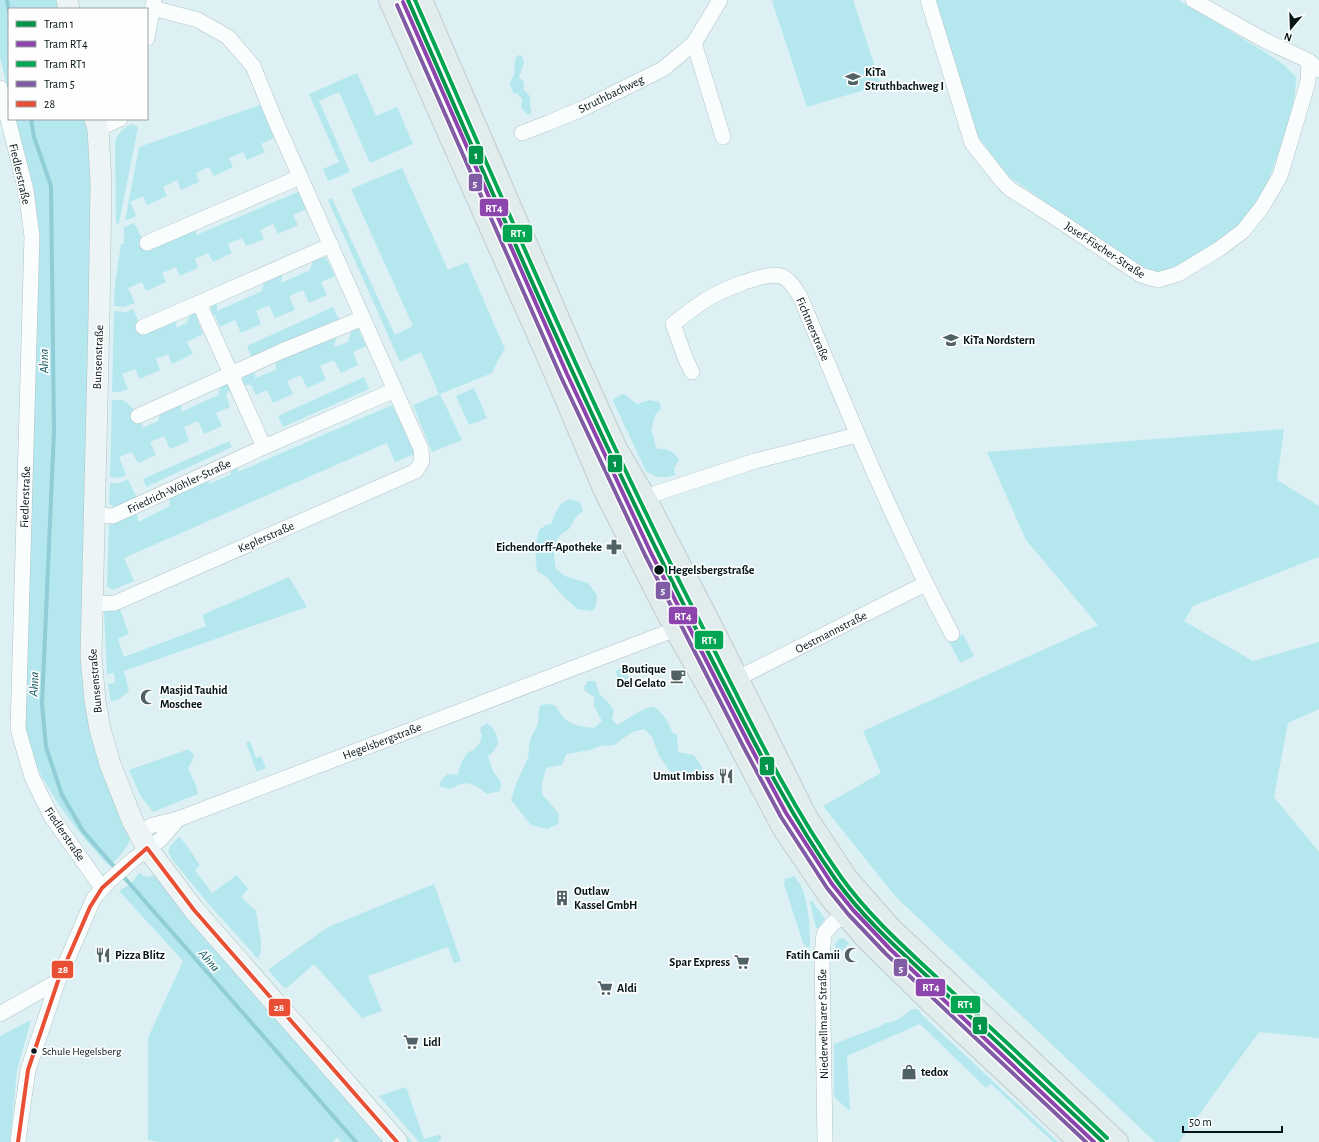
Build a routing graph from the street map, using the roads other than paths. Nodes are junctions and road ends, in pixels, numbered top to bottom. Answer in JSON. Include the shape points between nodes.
{"nodes":[{"id":1,"x":390,"y":0,"type":"edge"},
{"id":2,"x":421,"y":0,"type":"edge"},
{"id":3,"x":720,"y":0,"type":"edge"},
{"id":4,"x":928,"y":0,"type":"edge"},
{"id":5,"x":1193,"y":0,"type":"edge"},
{"id":6,"x":153,"y":4,"type":"edge"},
{"id":7,"x":148,"y":32,"type":"edge"},
{"id":8,"x":694,"y":43,"type":"junction"},
{"id":9,"x":1316,"y":64,"type":"edge"},
{"id":10,"x":0,"y":88,"type":"edge"},
{"id":11,"x":8,"y":119,"type":"edge"},
{"id":12,"x":8,"y":120,"type":"edge"},
{"id":13,"x":115,"y":120,"type":"edge"},
{"id":14,"x":96,"y":124,"type":"edge"},
{"id":15,"x":522,"y":133,"type":"dead end"},
{"id":16,"x":723,"y":137,"type":"dead end"},
{"id":17,"x":300,"y":177,"type":"junction"},
{"id":18,"x":147,"y":243,"type":"dead end"},
{"id":19,"x":331,"y":245,"type":"junction"},
{"id":20,"x":199,"y":303,"type":"junction"},
{"id":21,"x":363,"y":318,"type":"junction"},
{"id":22,"x":143,"y":327,"type":"dead end"},
{"id":23,"x":692,"y":372,"type":"dead end"},
{"id":24,"x":231,"y":375,"type":"junction"},
{"id":25,"x":395,"y":390,"type":"junction"},
{"id":26,"x":138,"y":416,"type":"dead end"},
{"id":27,"x":857,"y":435,"type":"junction"},
{"id":28,"x":264,"y":447,"type":"junction"},
{"id":29,"x":606,"y":493,"type":"junction"},
{"id":30,"x":645,"y":498,"type":"junction"},
{"id":31,"x":94,"y":515,"type":"junction"},
{"id":32,"x":925,"y":584,"type":"junction"},
{"id":33,"x":91,"y":604,"type":"junction"},
{"id":34,"x":676,"y":629,"type":"junction"},
{"id":35,"x":952,"y":634,"type":"dead end"},
{"id":36,"x":723,"y":652,"type":"junction"},
{"id":37,"x":694,"y":662,"type":"junction"},
{"id":38,"x":736,"y":679,"type":"junction"},
{"id":39,"x":142,"y":840,"type":"junction"},
{"id":40,"x":106,"y":884,"type":"junction"},
{"id":41,"x":845,"y":915,"type":"junction"},
{"id":42,"x":58,"y":981,"type":"junction"},
{"id":43,"x":0,"y":1014,"type":"edge"},
{"id":44,"x":18,"y":1142,"type":"edge"},
{"id":45,"x":396,"y":1142,"type":"edge"},
{"id":46,"x":826,"y":1142,"type":"edge"},
{"id":47,"x":1080,"y":1142,"type":"edge"},
{"id":48,"x":1117,"y":1142,"type":"edge"}],
"edges":[{"from":1,"to":29,"type":"main road","via":[[554,368]]},
{"from":2,"to":30,"type":"main road","via":[[576,360],[616,448]]},
{"from":3,"to":8,"type":"street","name":"Struthbachweg"},
{"from":4,"to":9,"type":"street","name":"Josef-Fischer-Straße","via":[[972,143],[1003,182],[1141,275],[1158,280],[1178,274],[1219,249],[1243,231],[1262,207],[1280,176],[1308,82]]},
{"from":5,"to":9,"type":"street","via":[[1264,40]]},
{"from":6,"to":7,"type":"street"},
{"from":6,"to":17,"type":"street","via":[[198,20],[228,37],[253,66]]},
{"from":8,"to":15,"type":"street","name":"Struthbachweg","via":[[663,69],[586,107]]},
{"from":8,"to":16,"type":"street"},
{"from":10,"to":11,"type":"street","name":"Fiedlerstraße"},
{"from":12,"to":40,"type":"street","name":"Fiedlerstraße","via":[[26,190],[32,236],[18,729],[32,777],[51,816]]},
{"from":13,"to":14,"type":"street"},
{"from":14,"to":31,"type":"street","name":"Bunsenstraße","via":[[101,183]]},
{"from":17,"to":18,"type":"street"},
{"from":17,"to":19,"type":"street"},
{"from":19,"to":20,"type":"street"},
{"from":19,"to":21,"type":"street"},
{"from":20,"to":22,"type":"street"},
{"from":20,"to":24,"type":"street"},
{"from":21,"to":24,"type":"street"},
{"from":21,"to":25,"type":"street"},
{"from":23,"to":27,"type":"street","name":"Fichtnerstraße","via":[[674,324],[716,294],[759,277],[782,276],[800,296]]},
{"from":24,"to":26,"type":"street"},
{"from":24,"to":28,"type":"street"},
{"from":25,"to":28,"type":"street","name":"Friedrich-Wöhler-Straße"},
{"from":25,"to":33,"type":"street","name":"Keplerstraße","via":[[421,449],[422,461],[416,471],[116,603]]},
{"from":27,"to":30,"type":"street","via":[[754,462]]},
{"from":27,"to":32,"type":"street","name":"Fichtnerstraße"},
{"from":28,"to":31,"type":"street","name":"Friedrich-Wöhler-Straße","via":[[113,516]]},
{"from":29,"to":30,"type":"main road","via":[[629,500]]},
{"from":29,"to":34,"type":"main road"},
{"from":30,"to":36,"type":"main road"},
{"from":31,"to":33,"type":"street","name":"Bunsenstraße"},
{"from":32,"to":35,"type":"street","name":"Fichtnerstraße"},
{"from":32,"to":38,"type":"street","name":"Oestmannstraße"},
{"from":33,"to":39,"type":"street","name":"Bunsenstraße","via":[[91,656],[100,729],[110,764]]},
{"from":34,"to":37,"type":"main road"},
{"from":34,"to":39,"type":"street","name":"Hegelsbergstraße","via":[[178,819],[161,839]]},
{"from":36,"to":37,"type":"main road","via":[[713,646],[704,647],[698,651]]},
{"from":36,"to":38,"type":"main road"},
{"from":37,"to":41,"type":"main road","via":[[784,829]]},
{"from":38,"to":48,"type":"main road","via":[[806,817],[847,879],[890,928]]},
{"from":39,"to":40,"type":"street","name":"Hegelsbergstraße","via":[[130,862]]},
{"from":39,"to":45,"type":"street","name":"Bunsenstraße","via":[[200,916]]},
{"from":40,"to":42,"type":"street","name":"Hegelsbergstraße","via":[[94,898]]},
{"from":41,"to":46,"type":"street","name":"Niedervellmarer Straße","via":[[832,924],[824,934],[822,954]]},
{"from":41,"to":47,"type":"main road","via":[[926,997]]},
{"from":42,"to":43,"type":"street"},
{"from":42,"to":44,"type":"street","name":"Hegelsbergstraße","via":[[28,1070]]}]}
